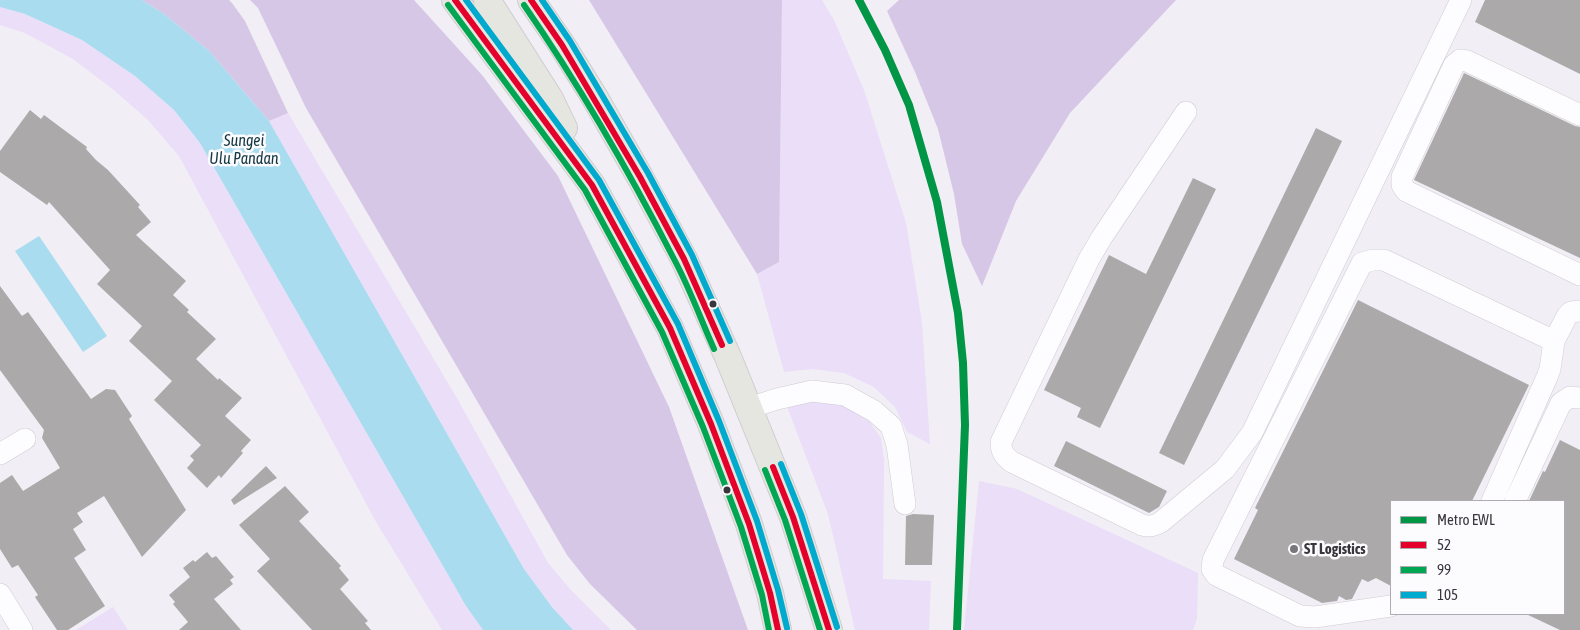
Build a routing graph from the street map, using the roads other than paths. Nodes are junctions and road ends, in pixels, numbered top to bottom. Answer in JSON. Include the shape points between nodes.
{"nodes":[{"id":1,"x":455,"y":0,"type":"edge"},
{"id":2,"x":487,"y":0,"type":"edge"},
{"id":3,"x":1461,"y":0,"type":"edge"},
{"id":4,"x":534,"y":4,"type":"edge"},
{"id":5,"x":1186,"y":112,"type":"dead end"},
{"id":6,"x":1580,"y":114,"type":"edge"},
{"id":7,"x":592,"y":185,"type":"junction"},
{"id":8,"x":1580,"y":275,"type":"edge"},
{"id":9,"x":1580,"y":311,"type":"edge"},
{"id":10,"x":1554,"y":341,"type":"junction"},
{"id":11,"x":1580,"y":398,"type":"edge"},
{"id":12,"x":749,"y":408,"type":"junction"},
{"id":13,"x":24,"y":439,"type":"dead end"},
{"id":14,"x":0,"y":454,"type":"edge"},
{"id":15,"x":1492,"y":500,"type":"edge"},
{"id":16,"x":1514,"y":500,"type":"edge"},
{"id":17,"x":905,"y":504,"type":"dead end"},
{"id":18,"x":0,"y":594,"type":"edge"},
{"id":19,"x":1390,"y":606,"type":"edge"},
{"id":20,"x":22,"y":630,"type":"edge"},
{"id":21,"x":778,"y":630,"type":"edge"},
{"id":22,"x":829,"y":630,"type":"edge"}],
"edges":[{"from":1,"to":7,"type":"main road"},
{"from":2,"to":7,"type":"main road","via":[[550,99]]},
{"from":3,"to":5,"type":"street","via":[[1252,433],[1225,469],[1161,522],[1150,527],[1012,462],[1001,451],[1001,442],[1102,237]]},
{"from":4,"to":12,"type":"main road","via":[[595,98],[675,242]]},
{"from":6,"to":8,"type":"street","via":[[1460,60],[1454,65],[1402,177],[1402,185],[1406,191]]},
{"from":7,"to":21,"type":"main road","via":[[670,328],[711,424],[749,524]]},
{"from":9,"to":10,"type":"street","via":[[1567,316]]},
{"from":10,"to":15,"type":"street","via":[[1550,369]]},
{"from":10,"to":19,"type":"street","via":[[1384,260],[1362,263],[1213,560],[1212,569],[1216,575],[1300,616],[1315,617]]},
{"from":11,"to":16,"type":"street","via":[[1570,397],[1561,403]]},
{"from":12,"to":17,"type":"street","via":[[812,391],[845,395],[874,410],[891,426],[897,445]]},
{"from":12,"to":22,"type":"main road","via":[[793,517]]},
{"from":13,"to":14,"type":"street"},
{"from":18,"to":20,"type":"street"}]}
